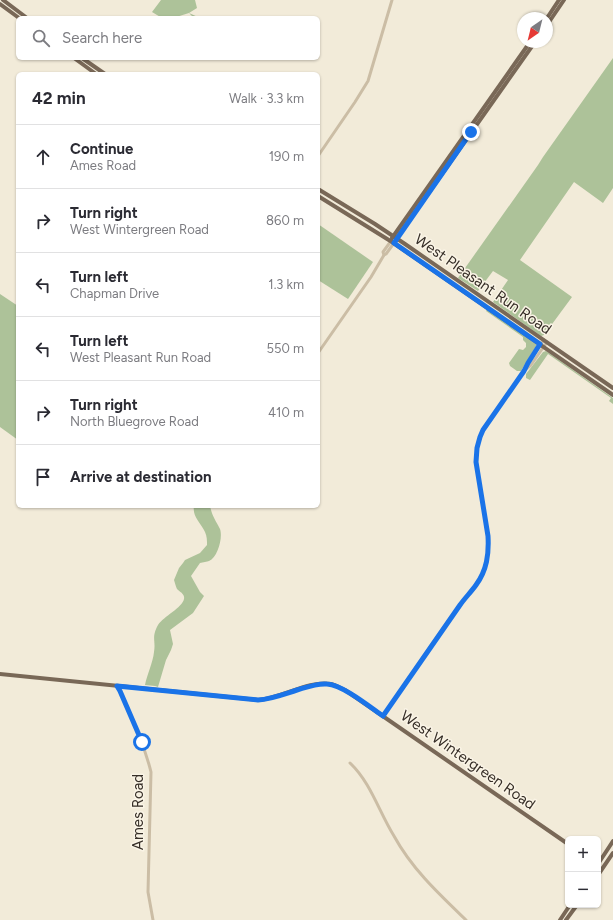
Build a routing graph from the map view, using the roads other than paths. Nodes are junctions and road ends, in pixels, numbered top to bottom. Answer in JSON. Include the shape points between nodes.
{"nodes":[{"id":1,"x":3,"y":0,"type":"edge"},
{"id":2,"x":392,"y":0,"type":"edge"},
{"id":3,"x":560,"y":0,"type":"edge"},
{"id":4,"x":564,"y":0,"type":"edge"},
{"id":5,"x":0,"y":4,"type":"edge"},
{"id":6,"x":551,"y":12,"type":"edge"},
{"id":7,"x":16,"y":16,"type":"edge"},
{"id":8,"x":24,"y":16,"type":"edge"},
{"id":9,"x":553,"y":16,"type":"edge"},
{"id":10,"x":526,"y":48,"type":"edge"},
{"id":11,"x":531,"y":48,"type":"edge"},
{"id":12,"x":77,"y":60,"type":"edge"},
{"id":13,"x":85,"y":60,"type":"edge"},
{"id":14,"x":93,"y":72,"type":"edge"},
{"id":15,"x":102,"y":72,"type":"edge"},
{"id":16,"x":320,"y":153,"type":"edge"},
{"id":17,"x":320,"y":190,"type":"edge"},
{"id":18,"x":320,"y":197,"type":"edge"},
{"id":19,"x":420,"y":202,"type":"junction"},
{"id":20,"x":358,"y":214,"type":"junction"},
{"id":21,"x":355,"y":219,"type":"junction"},
{"id":22,"x":395,"y":238,"type":"junction"},
{"id":23,"x":392,"y":242,"type":"junction"},
{"id":24,"x":429,"y":261,"type":"junction"},
{"id":25,"x":426,"y":266,"type":"junction"},
{"id":26,"x":489,"y":302,"type":"junction"},
{"id":27,"x":486,"y":307,"type":"junction"},
{"id":28,"x":545,"y":341,"type":"junction"},
{"id":29,"x":542,"y":346,"type":"junction"},
{"id":30,"x":320,"y":350,"type":"edge"},
{"id":31,"x":580,"y":365,"type":"junction"},
{"id":32,"x":577,"y":370,"type":"junction"},
{"id":33,"x":613,"y":388,"type":"edge"},
{"id":34,"x":613,"y":395,"type":"edge"},
{"id":35,"x":0,"y":674,"type":"edge"},
{"id":36,"x":117,"y":686,"type":"junction"},
{"id":37,"x":383,"y":716,"type":"junction"},
{"id":38,"x":350,"y":763,"type":"dead end"},
{"id":39,"x":613,"y":841,"type":"edge"},
{"id":40,"x":565,"y":842,"type":"edge"},
{"id":41,"x":613,"y":853,"type":"edge"},
{"id":42,"x":601,"y":859,"type":"edge"},
{"id":43,"x":603,"y":868,"type":"joint"},
{"id":44,"x":600,"y":872,"type":"edge"},
{"id":45,"x":568,"y":908,"type":"edge"},
{"id":46,"x":575,"y":908,"type":"edge"},
{"id":47,"x":153,"y":920,"type":"edge"},
{"id":48,"x":466,"y":920,"type":"edge"},
{"id":49,"x":560,"y":920,"type":"edge"},
{"id":50,"x":566,"y":920,"type":"edge"}],
"edges":[{"from":1,"to":8,"type":"main road"},
{"from":2,"to":16,"type":"street","via":[[368,81]]},
{"from":3,"to":6,"type":"main road"},
{"from":4,"to":9,"type":"main road"},
{"from":5,"to":7,"type":"main road"},
{"from":10,"to":19,"type":"main road"},
{"from":11,"to":19,"type":"main road"},
{"from":12,"to":14,"type":"main road"},
{"from":13,"to":15,"type":"main road"},
{"from":17,"to":20,"type":"main road","name":"West Pleasant Run Road"},
{"from":18,"to":21,"type":"main road","name":"West Pleasant Run Road"},
{"from":19,"to":22,"type":"main road"},
{"from":20,"to":21,"type":"main road"},
{"from":20,"to":22,"type":"main road","name":"West Pleasant Run Road"},
{"from":21,"to":23,"type":"main road","name":"West Pleasant Run Road"},
{"from":22,"to":23,"type":"main road"},
{"from":22,"to":24,"type":"main road","name":"West Pleasant Run Road"},
{"from":23,"to":25,"type":"main road","name":"West Pleasant Run Road"},
{"from":23,"to":30,"type":"street"},
{"from":24,"to":25,"type":"main road"},
{"from":24,"to":26,"type":"main road","name":"West Pleasant Run Road"},
{"from":25,"to":27,"type":"main road","name":"West Pleasant Run Road"},
{"from":26,"to":27,"type":"main road"},
{"from":26,"to":28,"type":"main road","name":"West Pleasant Run Road"},
{"from":27,"to":29,"type":"main road","name":"West Pleasant Run Road"},
{"from":28,"to":29,"type":"street"},
{"from":28,"to":31,"type":"main road","name":"West Pleasant Run Road"},
{"from":29,"to":32,"type":"main road","name":"West Pleasant Run Road"},
{"from":29,"to":37,"type":"street","via":[[483,430],[477,448],[476,462],[488,536],[487,559],[483,574]]},
{"from":31,"to":32,"type":"main road"},
{"from":31,"to":33,"type":"main road","name":"West Pleasant Run Road"},
{"from":32,"to":34,"type":"main road","name":"West Pleasant Run Road"},
{"from":35,"to":36,"type":"main road","name":"West Wintergreen Road"},
{"from":36,"to":37,"type":"main road","name":"West Wintergreen Road","via":[[258,700],[315,685],[330,684],[345,690]]},
{"from":36,"to":47,"type":"street","name":"Ames Road","via":[[141,739],[151,772],[148,892]]},
{"from":37,"to":40,"type":"main road","name":"West Wintergreen Road"},
{"from":38,"to":48,"type":"street","via":[[365,780],[410,862]]},
{"from":39,"to":42,"type":"main road"},
{"from":41,"to":43,"type":"main road"},
{"from":43,"to":44,"type":"main road"},
{"from":45,"to":49,"type":"main road"},
{"from":46,"to":50,"type":"main road"}]}
